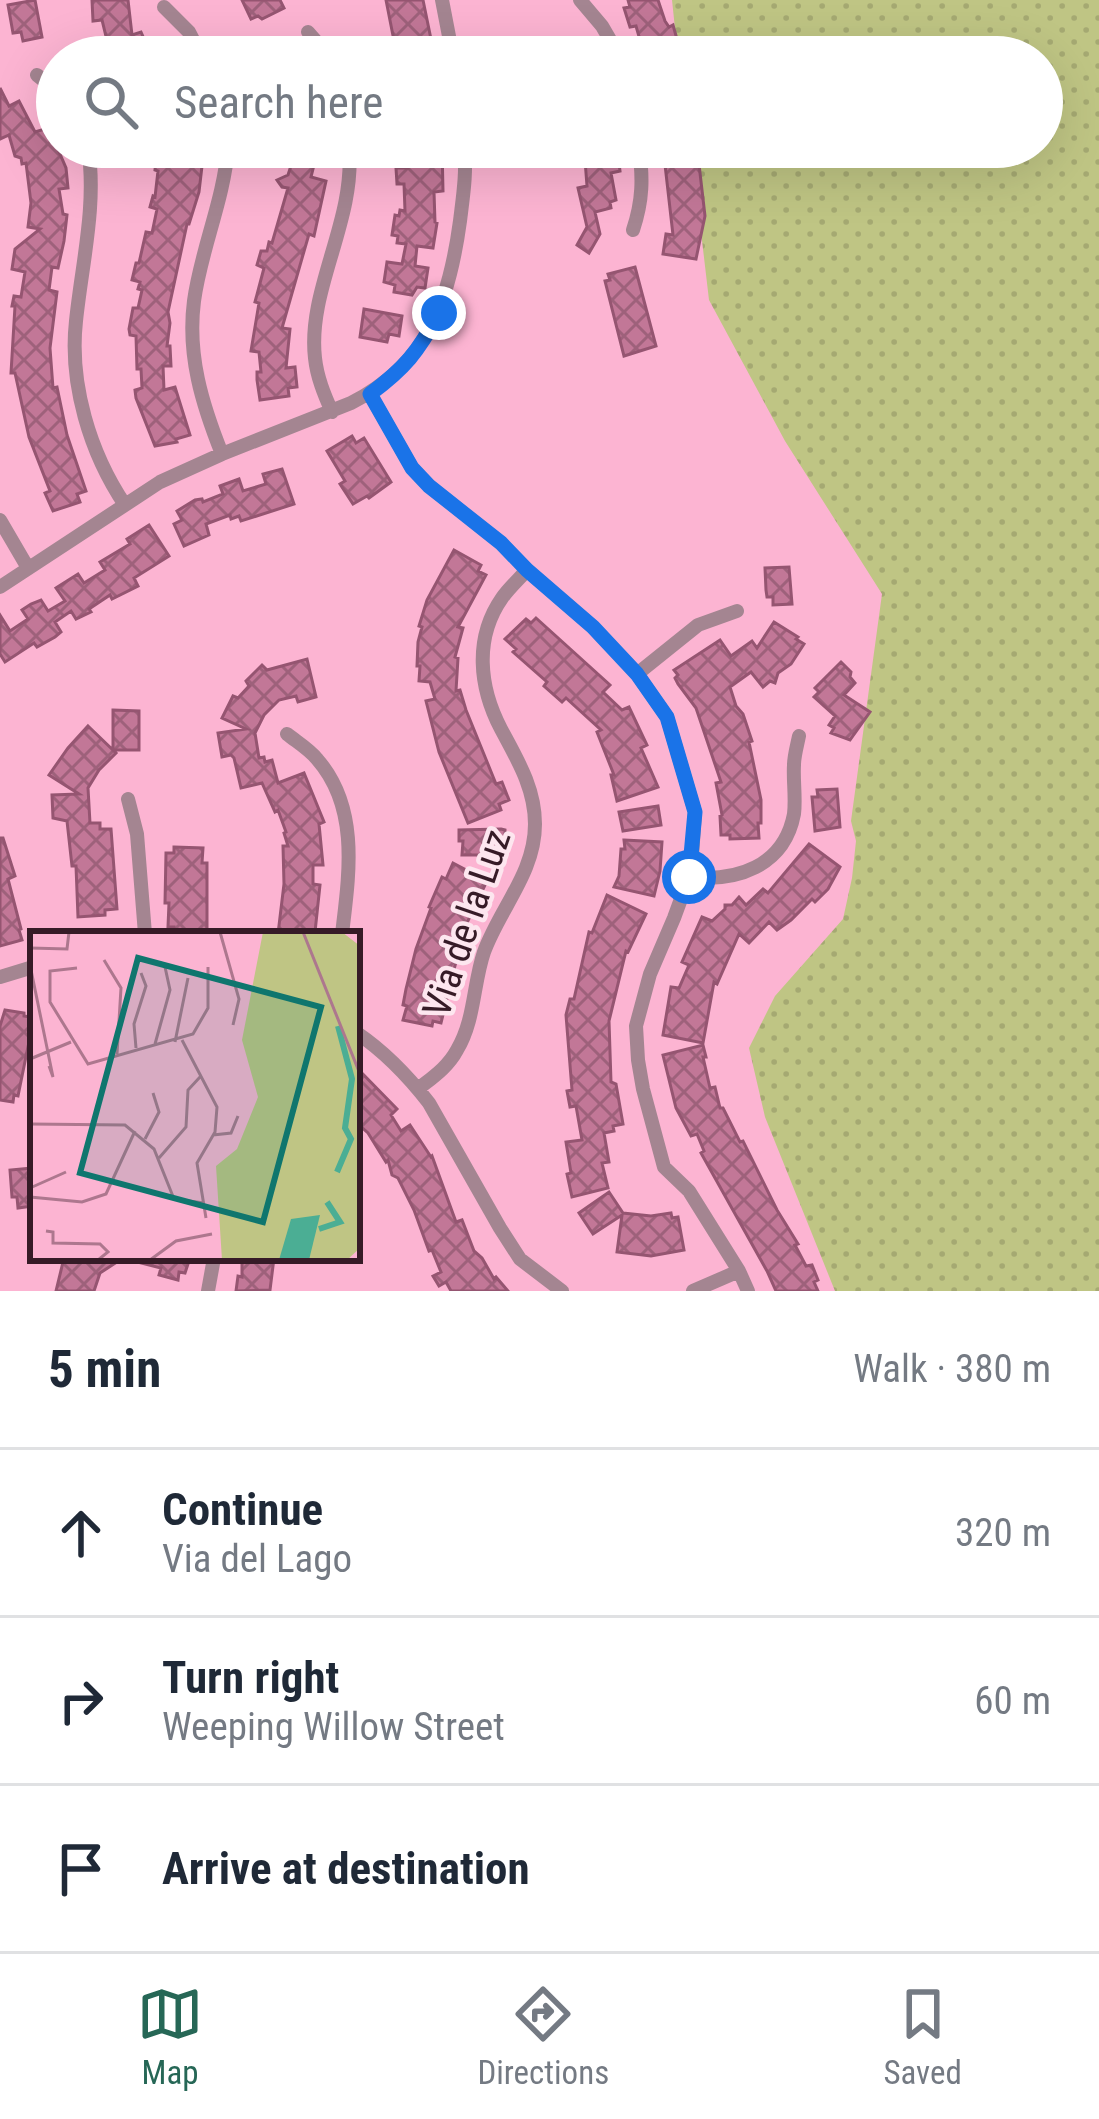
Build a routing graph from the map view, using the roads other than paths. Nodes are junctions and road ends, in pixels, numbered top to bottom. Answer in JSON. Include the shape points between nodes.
{"nodes":[{"id":1,"x":442,"y":0,"type":"edge"},
{"id":2,"x":580,"y":0,"type":"edge"},
{"id":3,"x":164,"y":7,"type":"dead end"},
{"id":4,"x":308,"y":32,"type":"dead end"},
{"id":5,"x":191,"y":36,"type":"edge"},
{"id":6,"x":312,"y":36,"type":"edge"},
{"id":7,"x":449,"y":36,"type":"edge"},
{"id":8,"x":608,"y":36,"type":"edge"},
{"id":9,"x":90,"y":168,"type":"edge"},
{"id":10,"x":225,"y":168,"type":"edge"},
{"id":11,"x":349,"y":168,"type":"edge"},
{"id":12,"x":466,"y":168,"type":"edge"},
{"id":13,"x":642,"y":168,"type":"edge"},
{"id":14,"x":633,"y":230,"type":"dead end"},
{"id":15,"x":370,"y":394,"type":"junction"},
{"id":16,"x":332,"y":412,"type":"junction"},
{"id":17,"x":222,"y":454,"type":"junction"},
{"id":18,"x":125,"y":505,"type":"junction"},
{"id":19,"x":0,"y":520,"type":"edge"},
{"id":20,"x":28,"y":568,"type":"junction"},
{"id":21,"x":527,"y":570,"type":"junction"},
{"id":22,"x":0,"y":587,"type":"edge"},
{"id":23,"x":737,"y":611,"type":"dead end"},
{"id":24,"x":637,"y":674,"type":"junction"},
{"id":25,"x":287,"y":734,"type":"dead end"},
{"id":26,"x":799,"y":736,"type":"dead end"},
{"id":27,"x":128,"y":799,"type":"dead end"},
{"id":28,"x":689,"y":877,"type":"junction"},
{"id":29,"x":145,"y":931,"type":"edge"},
{"id":30,"x":341,"y":931,"type":"edge"},
{"id":31,"x":30,"y":968,"type":"edge"},
{"id":32,"x":0,"y":977,"type":"edge"},
{"id":33,"x":360,"y":1035,"type":"edge"},
{"id":34,"x":418,"y":1089,"type":"junction"},
{"id":35,"x":213,"y":1261,"type":"edge"},
{"id":36,"x":739,"y":1270,"type":"junction"},
{"id":37,"x":208,"y":1291,"type":"edge"},
{"id":38,"x":562,"y":1291,"type":"edge"},
{"id":39,"x":693,"y":1291,"type":"edge"},
{"id":40,"x":748,"y":1291,"type":"edge"}],
"edges":[{"from":1,"to":7,"type":"street"},
{"from":2,"to":8,"type":"street"},
{"from":3,"to":5,"type":"street"},
{"from":4,"to":6,"type":"street"},
{"from":9,"to":18,"type":"street","via":[[76,371],[91,437]]},
{"from":10,"to":17,"type":"street","via":[[192,326],[203,407]]},
{"from":11,"to":16,"type":"street","via":[[314,337]]},
{"from":12,"to":15,"type":"street","via":[[439,313],[402,370]]},
{"from":13,"to":14,"type":"street"},
{"from":15,"to":16,"type":"street"},
{"from":15,"to":21,"type":"street","via":[[412,468]]},
{"from":16,"to":17,"type":"street"},
{"from":17,"to":18,"type":"street"},
{"from":18,"to":20,"type":"street"},
{"from":19,"to":20,"type":"street"},
{"from":20,"to":22,"type":"street"},
{"from":21,"to":24,"type":"street"},
{"from":21,"to":34,"type":"street","name":"Via de la Luz","via":[[501,598],[480,664],[498,724],[526,775],[535,824],[525,873],[484,952],[464,1037]]},
{"from":23,"to":24,"type":"street","via":[[698,625]]},
{"from":24,"to":28,"type":"street","via":[[667,717],[695,812]]},
{"from":25,"to":30,"type":"street","via":[[316,757],[345,814]]},
{"from":26,"to":28,"type":"street","via":[[794,814],[783,842],[734,877]]},
{"from":27,"to":29,"type":"street"},
{"from":28,"to":36,"type":"street","via":[[650,974],[636,1026],[638,1060],[664,1167],[689,1191]]},
{"from":31,"to":32,"type":"street"},
{"from":33,"to":34,"type":"street"},
{"from":34,"to":38,"type":"street","via":[[520,1259]]},
{"from":35,"to":37,"type":"street"},
{"from":36,"to":39,"type":"street"},
{"from":36,"to":40,"type":"street"}]}
